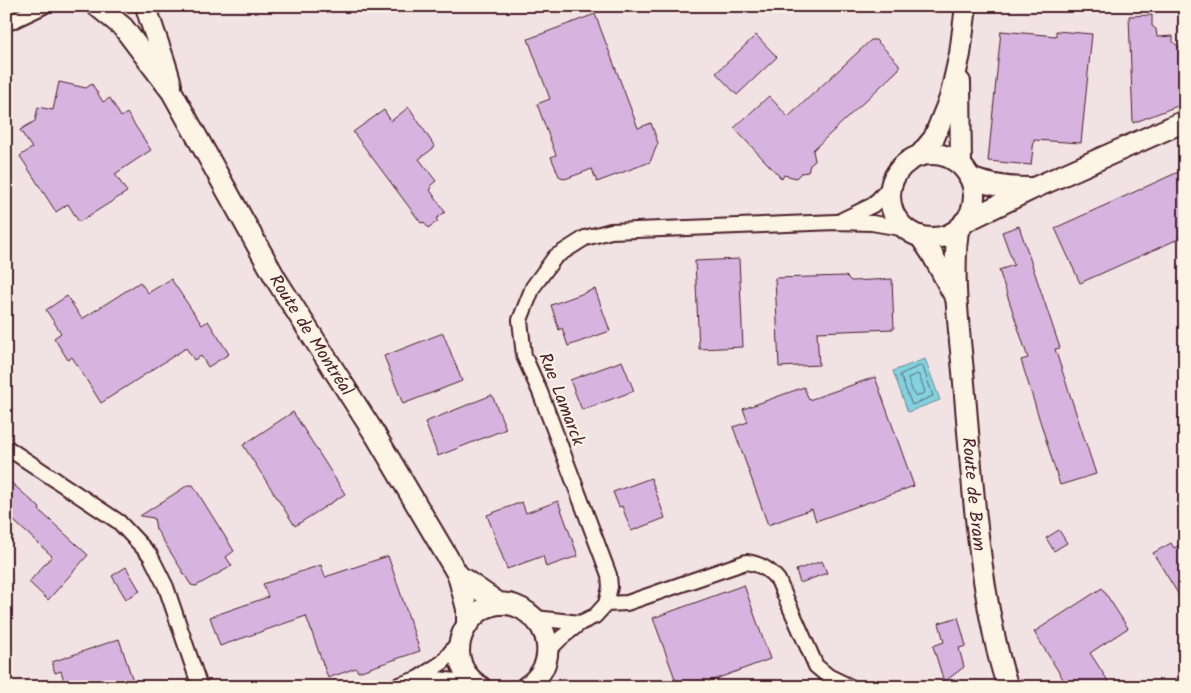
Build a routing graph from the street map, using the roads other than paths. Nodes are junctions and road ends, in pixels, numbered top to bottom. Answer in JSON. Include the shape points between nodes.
{"nodes":[{"id":1,"x":44,"y":6,"type":"edge"},
{"id":2,"x":97,"y":6,"type":"edge"},
{"id":3,"x":146,"y":6,"type":"edge"},
{"id":4,"x":966,"y":6,"type":"edge"},
{"id":5,"x":6,"y":24,"type":"edge"},
{"id":6,"x":960,"y":54,"type":"junction"},
{"id":7,"x":172,"y":92,"type":"junction"},
{"id":8,"x":1185,"y":121,"type":"edge"},
{"id":9,"x":920,"y":155,"type":"junction"},
{"id":10,"x":965,"y":172,"type":"junction"},
{"id":11,"x":890,"y":187,"type":"junction"},
{"id":12,"x":1034,"y":188,"type":"junction"},
{"id":13,"x":836,"y":222,"type":"junction"},
{"id":14,"x":961,"y":226,"type":"junction"},
{"id":15,"x":913,"y":233,"type":"junction"},
{"id":16,"x":956,"y":300,"type":"junction"},
{"id":17,"x":6,"y":447,"type":"edge"},
{"id":18,"x":458,"y":575,"type":"junction"},
{"id":19,"x":500,"y":604,"type":"junction"},
{"id":20,"x":606,"y":604,"type":"junction"},
{"id":21,"x":535,"y":618,"type":"junction"},
{"id":22,"x":580,"y":623,"type":"junction"},
{"id":23,"x":464,"y":631,"type":"junction"},
{"id":24,"x":548,"y":651,"type":"junction"},
{"id":25,"x":1000,"y":666,"type":"junction"},
{"id":26,"x":417,"y":679,"type":"junction"},
{"id":27,"x":536,"y":682,"type":"edge"},
{"id":28,"x":478,"y":685,"type":"edge"},
{"id":29,"x":200,"y":687,"type":"edge"},
{"id":30,"x":393,"y":687,"type":"edge"},
{"id":31,"x":851,"y":687,"type":"edge"},
{"id":32,"x":1004,"y":687,"type":"edge"},
{"id":33,"x":1008,"y":687,"type":"edge"}],
"edges":[{"from":1,"to":5,"type":"street"},
{"from":2,"to":7,"type":"main road","name":"Route de Montréal","via":[[123,27]]},
{"from":3,"to":7,"type":"main road","name":"Route de Montréal"},
{"from":4,"to":6,"type":"main road","name":"Route de Bram"},
{"from":6,"to":9,"type":"main road","name":"Route de Bram","via":[[950,98],[934,138]]},
{"from":6,"to":10,"type":"main road","name":"Route de Bram"},
{"from":7,"to":18,"type":"main road","name":"Route de Montréal","via":[[277,281],[376,436]]},
{"from":8,"to":12,"type":"main road"},
{"from":9,"to":10,"type":"main road","via":[[941,155],[952,159]]},
{"from":9,"to":11,"type":"main road","name":"Route de Bram","via":[[900,167]]},
{"from":10,"to":12,"type":"main road","via":[[985,184]]},
{"from":10,"to":14,"type":"main road","name":"Route de Bram","via":[[973,189],[973,201]]},
{"from":11,"to":13,"type":"street","name":"Rue Lamarck","via":[[873,205]]},
{"from":11,"to":15,"type":"main road","name":"Route de Bram","via":[[892,211],[898,221]]},
{"from":12,"to":14,"type":"main road"},
{"from":13,"to":15,"type":"street","name":"Rue Lamarck","via":[[872,223]]},
{"from":13,"to":20,"type":"street","name":"Rue Lamarck","via":[[611,231],[585,238],[555,257],[534,287],[520,320],[524,356],[609,575]]},
{"from":14,"to":15,"type":"main road","via":[[933,238]]},
{"from":14,"to":16,"type":"main road","name":"Route de Bram","via":[[956,246]]},
{"from":15,"to":16,"type":"main road","name":"Route de Bram","via":[[932,254]]},
{"from":16,"to":25,"type":"main road","name":"Route de Bram","via":[[978,538]]},
{"from":17,"to":29,"type":"street","via":[[119,522],[150,555],[166,587]]},
{"from":18,"to":19,"type":"main road","name":"Route de Montréal"},
{"from":18,"to":23,"type":"main road","name":"Route de Montréal","via":[[467,609]]},
{"from":19,"to":21,"type":"main road","via":[[513,605]]},
{"from":19,"to":23,"type":"main road","via":[[476,614]]},
{"from":20,"to":22,"type":"street","via":[[595,616]]},
{"from":20,"to":31,"type":"street","via":[[627,603],[746,562],[756,563],[772,571],[778,580],[816,666]]},
{"from":21,"to":22,"type":"street"},
{"from":21,"to":24,"type":"main road","via":[[545,633]]},
{"from":22,"to":24,"type":"street"},
{"from":23,"to":26,"type":"street","via":[[443,662]]},
{"from":23,"to":28,"type":"main road","name":"Route de Montréal","via":[[459,652],[467,674]]},
{"from":24,"to":27,"type":"main road"},
{"from":25,"to":32,"type":"main road"},
{"from":25,"to":33,"type":"main road","name":"Route de Bram"},
{"from":26,"to":28,"type":"street"},
{"from":26,"to":30,"type":"street"}]}
